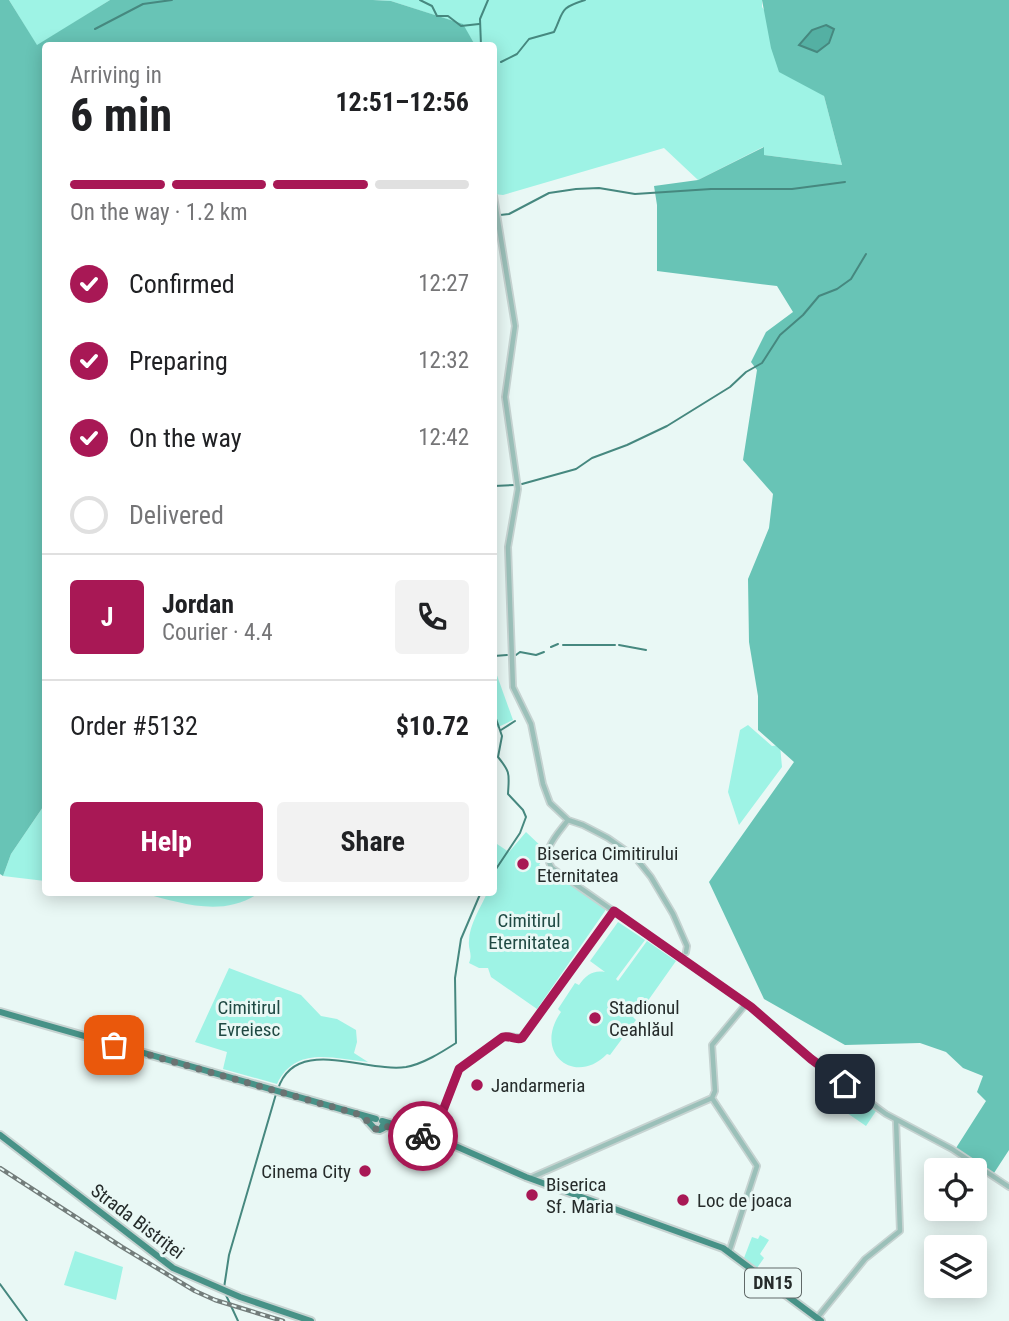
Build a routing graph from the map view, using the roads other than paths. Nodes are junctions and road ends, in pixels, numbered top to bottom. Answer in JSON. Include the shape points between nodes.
{"nodes":[{"id":1,"x":497,"y":214,"type":"edge"},
{"id":2,"x":568,"y":820,"type":"junction"},
{"id":3,"x":614,"y":911,"type":"junction"},
{"id":4,"x":687,"y":952,"type":"dead end"},
{"id":5,"x":746,"y":1004,"type":"junction"},
{"id":6,"x":0,"y":1012,"type":"edge"},
{"id":7,"x":712,"y":1098,"type":"junction"},
{"id":8,"x":897,"y":1121,"type":"junction"},
{"id":9,"x":0,"y":1135,"type":"edge"},
{"id":10,"x":432,"y":1137,"type":"junction"},
{"id":11,"x":529,"y":1179,"type":"junction"},
{"id":12,"x":1009,"y":1187,"type":"edge"},
{"id":13,"x":729,"y":1252,"type":"junction"},
{"id":14,"x":818,"y":1320,"type":"edge"},
{"id":15,"x":311,"y":1321,"type":"edge"}],
"edges":[{"from":1,"to":2,"type":"street","via":[[516,327],[505,397],[518,489],[509,547],[513,687],[531,724],[547,798]]},
{"from":2,"to":3,"type":"street","via":[[547,849],[552,868]]},
{"from":2,"to":4,"type":"street","via":[[608,838],[635,857],[673,914]]},
{"from":3,"to":5,"type":"street"},
{"from":3,"to":10,"type":"street","via":[[522,1038],[503,1037],[459,1069]]},
{"from":5,"to":7,"type":"street","via":[[712,1045]]},
{"from":5,"to":8,"type":"street","via":[[811,1059]]},
{"from":6,"to":10,"type":"main road","number":"DN15"},
{"from":7,"to":11,"type":"street"},
{"from":7,"to":13,"type":"street","via":[[757,1167]]},
{"from":8,"to":12,"type":"street","via":[[952,1149]]},
{"from":8,"to":14,"type":"street","via":[[900,1231],[864,1259]]},
{"from":9,"to":15,"type":"main road","name":"Strada Bistriței","via":[[181,1273]]},
{"from":10,"to":11,"type":"main road","number":"DN15"},
{"from":11,"to":13,"type":"main road","number":"DN15"},
{"from":11,"to":14,"type":"main road","number":"DN15","via":[[722,1251]]},
{"from":13,"to":14,"type":"main road","number":"DN15"}]}
